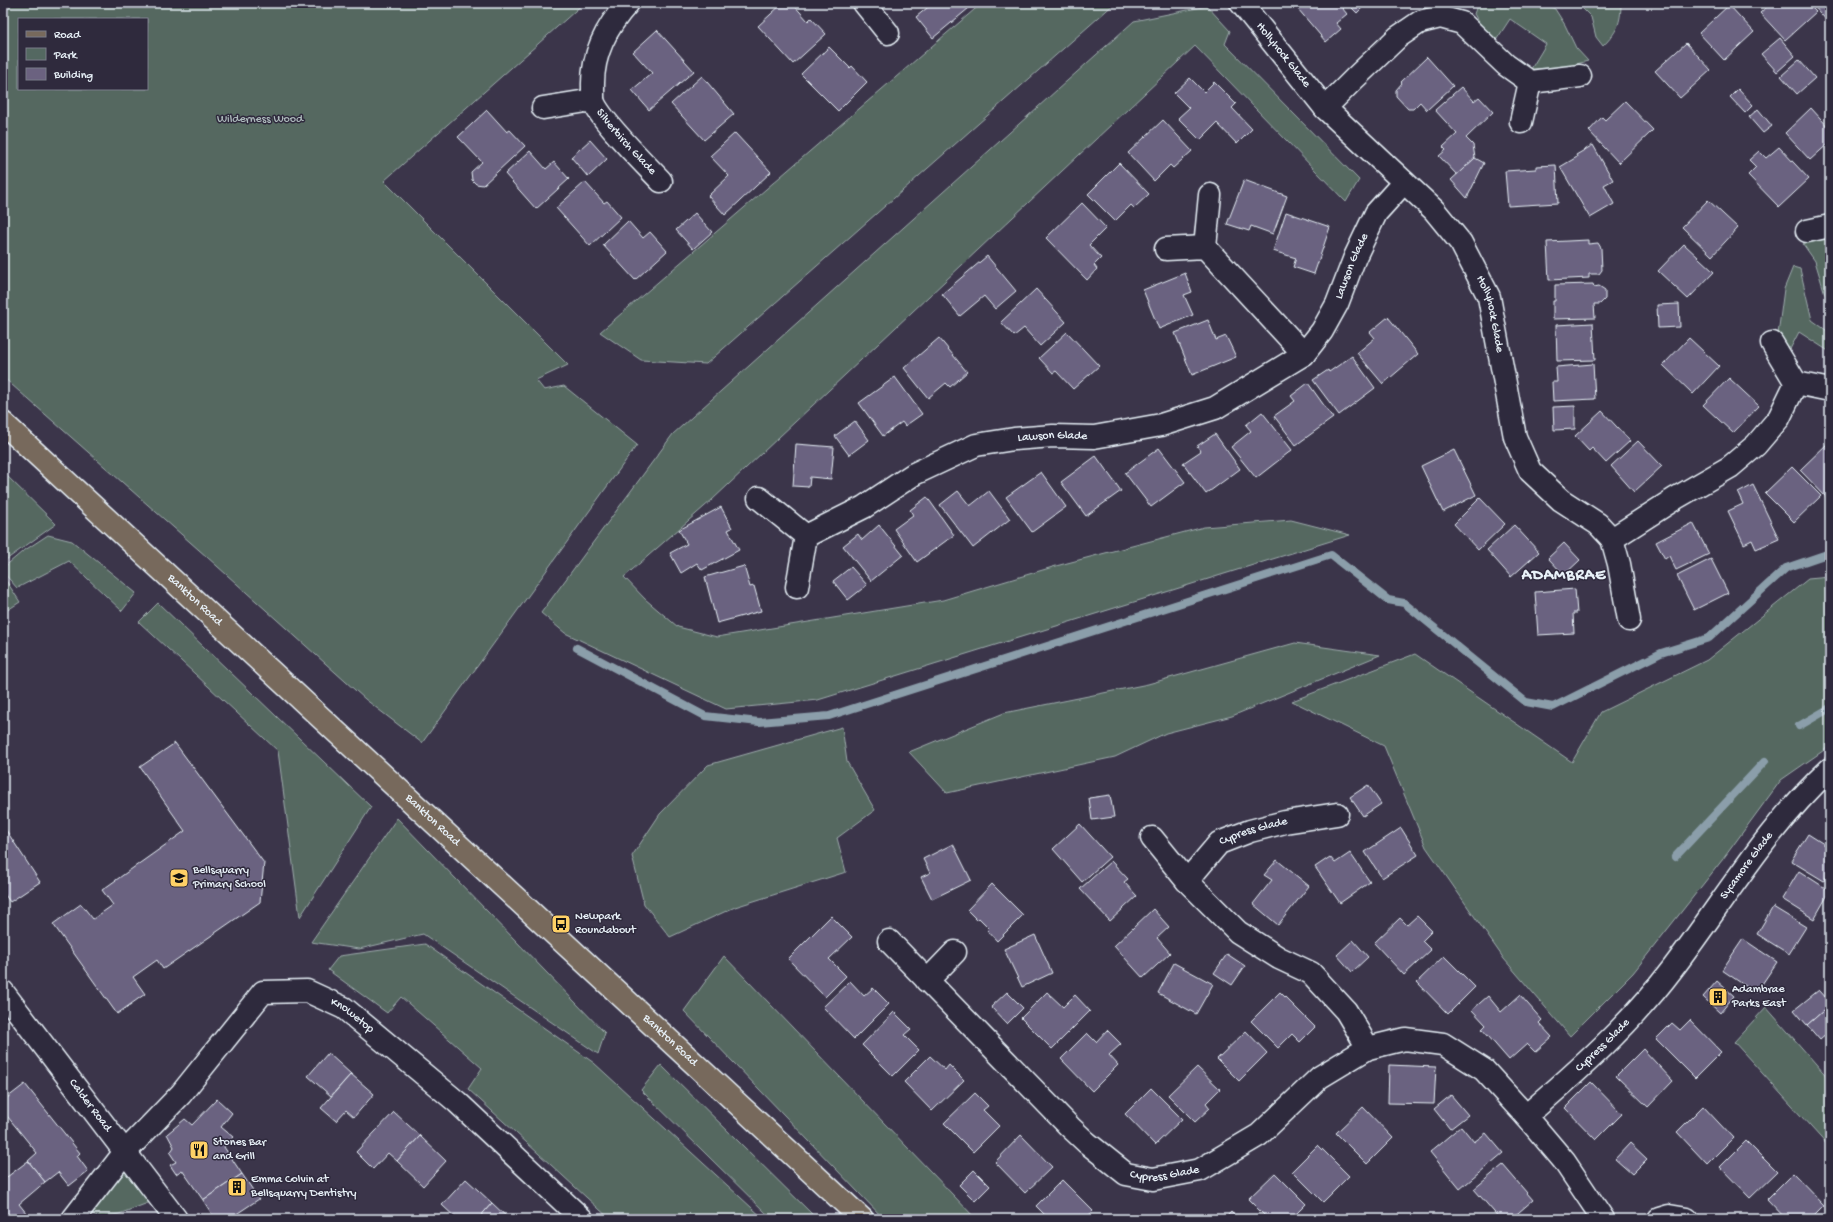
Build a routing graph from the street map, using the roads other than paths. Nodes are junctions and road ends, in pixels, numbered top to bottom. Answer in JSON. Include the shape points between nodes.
{"nodes":[{"id":1,"x":628,"y":3,"type":"edge"},
{"id":2,"x":864,"y":3,"type":"edge"},
{"id":3,"x":1241,"y":3,"type":"edge"},
{"id":4,"x":888,"y":33,"type":"dead end"},
{"id":5,"x":1580,"y":76,"type":"dead end"},
{"id":6,"x":1530,"y":82,"type":"junction"},
{"id":7,"x":594,"y":100,"type":"junction"},
{"id":8,"x":543,"y":108,"type":"dead end"},
{"id":9,"x":1325,"y":108,"type":"junction"},
{"id":10,"x":1521,"y":122,"type":"dead end"},
{"id":11,"x":661,"y":182,"type":"dead end"},
{"id":12,"x":1404,"y":182,"type":"junction"},
{"id":13,"x":1210,"y":195,"type":"dead end"},
{"id":14,"x":1830,"y":226,"type":"edge"},
{"id":15,"x":1807,"y":231,"type":"dead end"},
{"id":16,"x":1205,"y":246,"type":"junction"},
{"id":17,"x":1166,"y":249,"type":"dead end"},
{"id":18,"x":1772,"y":344,"type":"dead end"},
{"id":19,"x":1304,"y":354,"type":"junction"},
{"id":20,"x":1796,"y":383,"type":"junction"},
{"id":21,"x":1830,"y":390,"type":"edge"},
{"id":22,"x":3,"y":423,"type":"edge"},
{"id":23,"x":759,"y":498,"type":"dead end"},
{"id":24,"x":806,"y":536,"type":"junction"},
{"id":25,"x":1612,"y":539,"type":"junction"},
{"id":26,"x":797,"y":587,"type":"dead end"},
{"id":27,"x":1629,"y":620,"type":"dead end"},
{"id":28,"x":1830,"y":770,"type":"edge"},
{"id":29,"x":1337,"y":814,"type":"dead end"},
{"id":30,"x":1152,"y":838,"type":"dead end"},
{"id":31,"x":1187,"y":881,"type":"junction"},
{"id":32,"x":888,"y":941,"type":"dead end"},
{"id":33,"x":955,"y":952,"type":"dead end"},
{"id":34,"x":1672,"y":969,"type":"joint"},
{"id":35,"x":927,"y":981,"type":"junction"},
{"id":36,"x":3,"y":992,"type":"edge"},
{"id":37,"x":1368,"y":1048,"type":"junction"},
{"id":38,"x":1526,"y":1116,"type":"junction"},
{"id":39,"x":125,"y":1152,"type":"junction"},
{"id":40,"x":72,"y":1219,"type":"edge"},
{"id":41,"x":176,"y":1219,"type":"edge"},
{"id":42,"x":582,"y":1219,"type":"edge"},
{"id":43,"x":862,"y":1219,"type":"edge"},
{"id":44,"x":1603,"y":1219,"type":"edge"},
{"id":45,"x":1659,"y":1219,"type":"edge"},
{"id":46,"x":1687,"y":1219,"type":"edge"}],
"edges":[{"from":1,"to":7,"type":"street","name":"Silverbirch Glade","via":[[616,16],[597,52],[593,80]]},
{"from":2,"to":4,"type":"street"},
{"from":3,"to":9,"type":"street","name":"Hollyhock Glade"},
{"from":5,"to":6,"type":"street"},
{"from":6,"to":9,"type":"street","via":[[1506,65],[1462,23],[1440,17],[1420,22],[1398,37]]},
{"from":6,"to":10,"type":"street"},
{"from":7,"to":8,"type":"street","name":"Silverbirch Glade"},
{"from":7,"to":11,"type":"street","name":"Silverbirch Glade","via":[[605,119]]},
{"from":9,"to":12,"type":"street","name":"Hollyhock Glade"},
{"from":12,"to":19,"type":"street","name":"Lawson Glade","via":[[1376,213],[1337,304],[1322,331]]},
{"from":12,"to":25,"type":"street","name":"Hollyhock Glade","via":[[1434,210],[1461,243],[1489,297],[1515,437],[1530,471],[1561,500],[1598,524]]},
{"from":13,"to":16,"type":"street"},
{"from":14,"to":15,"type":"street"},
{"from":16,"to":17,"type":"street"},
{"from":16,"to":19,"type":"street"},
{"from":18,"to":20,"type":"street"},
{"from":19,"to":24,"type":"street","name":"Lawson Glade","via":[[1215,408],[1162,425],[1094,437],[1053,436],[976,445],[914,474],[864,507]]},
{"from":20,"to":21,"type":"street"},
{"from":20,"to":25,"type":"street","via":[[1779,418],[1756,445],[1730,467]]},
{"from":22,"to":43,"type":"main road","name":"Bankton Road"},
{"from":23,"to":24,"type":"street"},
{"from":24,"to":26,"type":"street"},
{"from":25,"to":27,"type":"street","name":"Hollyhock Glade"},
{"from":28,"to":34,"type":"street","name":"Sycamore Glade","via":[[1810,788],[1772,831]]},
{"from":29,"to":31,"type":"street","name":"Cypress Glade","via":[[1285,822],[1250,831],[1219,843]]},
{"from":30,"to":31,"type":"street"},
{"from":31,"to":37,"type":"street","via":[[1238,932],[1279,958],[1311,973],[1346,1011]]},
{"from":32,"to":35,"type":"street","name":"Cypress Glade"},
{"from":33,"to":35,"type":"street"},
{"from":34,"to":38,"type":"street","name":"Cypress Glade","via":[[1633,1016],[1595,1055]]},
{"from":35,"to":37,"type":"street","name":"Cypress Glade","via":[[1086,1142],[1126,1174],[1153,1180],[1200,1170],[1259,1135],[1320,1077]]},
{"from":36,"to":39,"type":"street","name":"Calder Road"},
{"from":37,"to":38,"type":"street","name":"Cypress Glade","via":[[1405,1039],[1443,1044],[1484,1070]]},
{"from":38,"to":44,"type":"street","name":"Cypress Glade","via":[[1564,1160]]},
{"from":39,"to":40,"type":"street","name":"Knowetop"},
{"from":39,"to":41,"type":"street","name":"Calder Road"},
{"from":39,"to":42,"type":"street","name":"Knowetop","via":[[181,1094],[263,992],[307,991],[344,1008],[457,1102]]},
{"from":45,"to":46,"type":"street","via":[[1669,1216]]}]}
